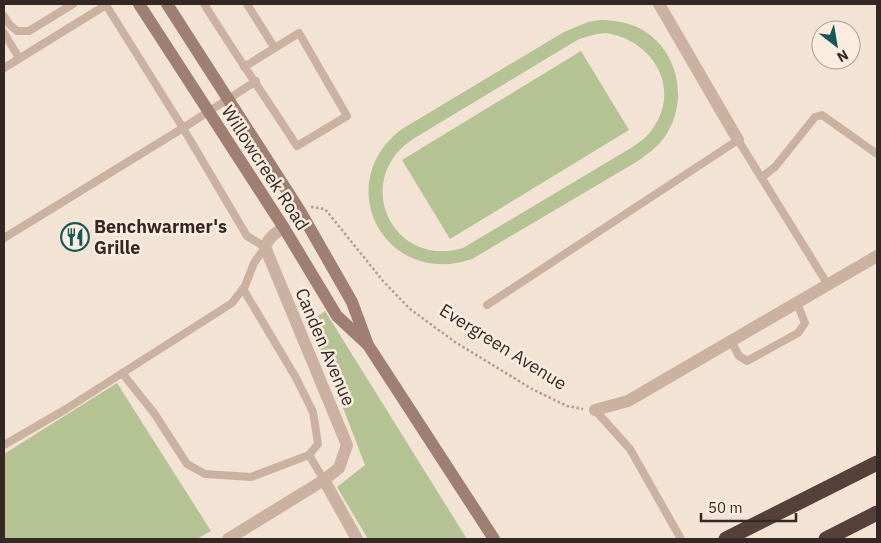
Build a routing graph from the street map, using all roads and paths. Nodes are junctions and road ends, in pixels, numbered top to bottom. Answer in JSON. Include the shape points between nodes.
{"nodes":[{"id":1,"x":73,"y":4,"type":"edge"},
{"id":2,"x":139,"y":4,"type":"edge"},
{"id":3,"x":167,"y":4,"type":"edge"},
{"id":4,"x":204,"y":4,"type":"edge"},
{"id":5,"x":248,"y":4,"type":"edge"},
{"id":6,"x":659,"y":4,"type":"edge"},
{"id":7,"x":4,"y":16,"type":"edge"},
{"id":8,"x":4,"y":33,"type":"edge"},
{"id":9,"x":274,"y":47,"type":"junction"},
{"id":10,"x":19,"y":58,"type":"junction"},
{"id":11,"x":244,"y":67,"type":"junction"},
{"id":12,"x":4,"y":68,"type":"edge"},
{"id":13,"x":256,"y":81,"type":"junction"},
{"id":14,"x":228,"y":99,"type":"junction"},
{"id":15,"x":208,"y":112,"type":"junction"},
{"id":16,"x":183,"y":128,"type":"junction"},
{"id":17,"x":738,"y":140,"type":"junction"},
{"id":18,"x":877,"y":154,"type":"edge"},
{"id":19,"x":762,"y":177,"type":"junction"},
{"id":20,"x":300,"y":211,"type":"junction"},
{"id":21,"x":284,"y":228,"type":"junction"},
{"id":22,"x":4,"y":238,"type":"edge"},
{"id":23,"x":265,"y":246,"type":"junction"},
{"id":24,"x":877,"y":256,"type":"edge"},
{"id":25,"x":828,"y":285,"type":"junction"},
{"id":26,"x":243,"y":289,"type":"junction"},
{"id":27,"x":797,"y":303,"type":"junction"},
{"id":28,"x":488,"y":305,"type":"dead end"},
{"id":29,"x":730,"y":341,"type":"junction"},
{"id":30,"x":368,"y":345,"type":"junction"},
{"id":31,"x":122,"y":373,"type":"junction"},
{"id":32,"x":595,"y":410,"type":"junction"},
{"id":33,"x":4,"y":445,"type":"edge"},
{"id":34,"x":309,"y":456,"type":"junction"},
{"id":35,"x":877,"y":463,"type":"edge"},
{"id":36,"x":324,"y":480,"type":"junction"},
{"id":37,"x":877,"y":514,"type":"edge"},
{"id":38,"x":228,"y":539,"type":"edge"},
{"id":39,"x":357,"y":539,"type":"edge"},
{"id":40,"x":494,"y":539,"type":"edge"},
{"id":41,"x":681,"y":539,"type":"edge"},
{"id":42,"x":726,"y":539,"type":"edge"},
{"id":43,"x":826,"y":539,"type":"edge"}],
"edges":[{"from":1,"to":7,"type":"lane","via":[[29,31],[17,32]]},
{"from":2,"to":15,"type":"main road","name":"Willowcreek Road"},
{"from":3,"to":14,"type":"main road","name":"Willowcreek Road"},
{"from":4,"to":11,"type":"lane"},
{"from":5,"to":9,"type":"lane"},
{"from":6,"to":17,"type":"street"},
{"from":8,"to":10,"type":"lane"},
{"from":9,"to":11,"type":"lane"},
{"from":9,"to":13,"type":"lane","via":[[299,33],[346,116],[297,146]]},
{"from":10,"to":12,"type":"lane"},
{"from":10,"to":16,"type":"lane","via":[[106,5]]},
{"from":11,"to":13,"type":"lane"},
{"from":13,"to":14,"type":"lane"},
{"from":14,"to":15,"type":"lane"},
{"from":14,"to":20,"type":"main road","name":"Willowcreek Road"},
{"from":15,"to":16,"type":"lane"},
{"from":15,"to":21,"type":"main road","name":"Willowcreek Road"},
{"from":16,"to":22,"type":"lane"},
{"from":16,"to":23,"type":"lane","via":[[247,236]]},
{"from":17,"to":19,"type":"lane"},
{"from":17,"to":28,"type":"lane"},
{"from":18,"to":19,"type":"lane","via":[[822,115],[815,117],[776,166]]},
{"from":19,"to":25,"type":"lane"},
{"from":20,"to":30,"type":"main road","name":"Willowcreek Road","via":[[352,302]]},
{"from":20,"to":32,"type":"path","name":"Evergreen Avenue","via":[[309,206],[325,209],[410,309],[455,342],[532,389],[567,406]]},
{"from":21,"to":23,"type":"street","via":[[274,234]]},
{"from":21,"to":30,"type":"main road","name":"Willowcreek Road","via":[[337,316]]},
{"from":23,"to":26,"type":"lane"},
{"from":23,"to":36,"type":"street","name":"Canden Avenue","via":[[347,445],[339,468]]},
{"from":24,"to":25,"type":"street"},
{"from":25,"to":27,"type":"street"},
{"from":26,"to":31,"type":"lane","via":[[232,303]]},
{"from":26,"to":34,"type":"lane","via":[[314,412],[318,444]]},
{"from":27,"to":29,"type":"street"},
{"from":27,"to":29,"type":"lane","via":[[805,323],[798,333],[747,361],[739,356]]},
{"from":29,"to":32,"type":"street","via":[[628,401]]},
{"from":30,"to":40,"type":"main road","name":"Willowcreek Road"},
{"from":31,"to":33,"type":"lane"},
{"from":31,"to":34,"type":"lane","via":[[154,412],[187,464],[205,474],[250,477]]},
{"from":32,"to":41,"type":"lane","via":[[630,449]]},
{"from":34,"to":36,"type":"lane"},
{"from":35,"to":42,"type":"highway"},
{"from":36,"to":38,"type":"street","name":"Canden Avenue"},
{"from":36,"to":39,"type":"street"},
{"from":37,"to":43,"type":"highway"}]}
